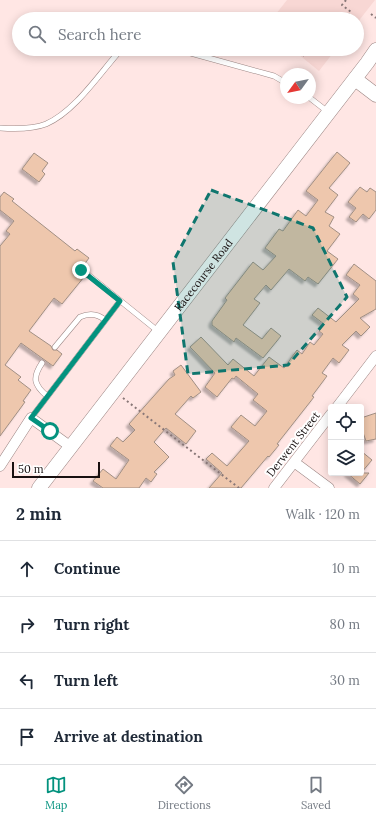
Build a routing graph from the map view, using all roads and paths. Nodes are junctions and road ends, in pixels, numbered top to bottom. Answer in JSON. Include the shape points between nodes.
{"nodes":[{"id":1,"x":346,"y":0,"type":"edge"},
{"id":2,"x":351,"y":12,"type":"edge"},
{"id":3,"x":371,"y":14,"type":"dead end"},
{"id":4,"x":376,"y":18,"type":"edge"},
{"id":5,"x":376,"y":50,"type":"edge"},
{"id":6,"x":115,"y":56,"type":"edge"},
{"id":7,"x":201,"y":56,"type":"edge"},
{"id":8,"x":373,"y":62,"type":"edge"},
{"id":9,"x":355,"y":79,"type":"junction"},
{"id":10,"x":280,"y":80,"type":"edge"},
{"id":11,"x":376,"y":95,"type":"edge"},
{"id":12,"x":316,"y":102,"type":"edge"},
{"id":13,"x":329,"y":112,"type":"junction"},
{"id":14,"x":0,"y":128,"type":"edge"},
{"id":15,"x":81,"y":270,"type":"dead end"},
{"id":16,"x":120,"y":301,"type":"junction"},
{"id":17,"x":105,"y":320,"type":"junction"},
{"id":18,"x":160,"y":332,"type":"junction"},
{"id":19,"x":55,"y":347,"type":"dead end"},
{"id":20,"x":376,"y":356,"type":"edge"},
{"id":21,"x":42,"y":363,"type":"dead end"},
{"id":22,"x":114,"y":392,"type":"junction"},
{"id":23,"x":47,"y":396,"type":"junction"},
{"id":24,"x":339,"y":404,"type":"edge"},
{"id":25,"x":31,"y":418,"type":"junction"},
{"id":26,"x":328,"y":418,"type":"edge"},
{"id":27,"x":71,"y":447,"type":"junction"},
{"id":28,"x":294,"y":462,"type":"junction"},
{"id":29,"x":0,"y":466,"type":"edge"},
{"id":30,"x":39,"y":488,"type":"edge"},
{"id":31,"x":239,"y":488,"type":"edge"},
{"id":32,"x":274,"y":488,"type":"edge"},
{"id":33,"x":329,"y":488,"type":"edge"}],
"edges":[{"from":1,"to":2,"type":"path","via":[[342,5]]},
{"from":3,"to":4,"type":"path"},
{"from":5,"to":8,"type":"street","name":"Racecourse Road"},
{"from":6,"to":14,"type":"lane","via":[[60,117],[45,124]]},
{"from":7,"to":10,"type":"lane"},
{"from":8,"to":9,"type":"street","name":"Racecourse Road"},
{"from":9,"to":11,"type":"street"},
{"from":9,"to":13,"type":"street","name":"Racecourse Road"},
{"from":12,"to":13,"type":"lane"},
{"from":13,"to":18,"type":"street","name":"Racecourse Road"},
{"from":15,"to":16,"type":"lane"},
{"from":16,"to":17,"type":"lane"},
{"from":16,"to":18,"type":"lane"},
{"from":17,"to":19,"type":"lane","via":[[102,316],[94,314],[80,317]]},
{"from":17,"to":23,"type":"lane"},
{"from":18,"to":22,"type":"street","name":"Racecourse Road"},
{"from":20,"to":24,"type":"street"},
{"from":21,"to":23,"type":"lane","via":[[35,380],[39,389]]},
{"from":22,"to":27,"type":"street","name":"Racecourse Road"},
{"from":22,"to":31,"type":"path"},
{"from":23,"to":25,"type":"lane"},
{"from":25,"to":27,"type":"street"},
{"from":25,"to":29,"type":"street"},
{"from":26,"to":28,"type":"street","name":"Derwent Street"},
{"from":27,"to":30,"type":"street","name":"Racecourse Road"},
{"from":28,"to":32,"type":"street","name":"Derwent Street"},
{"from":28,"to":33,"type":"street"}]}
